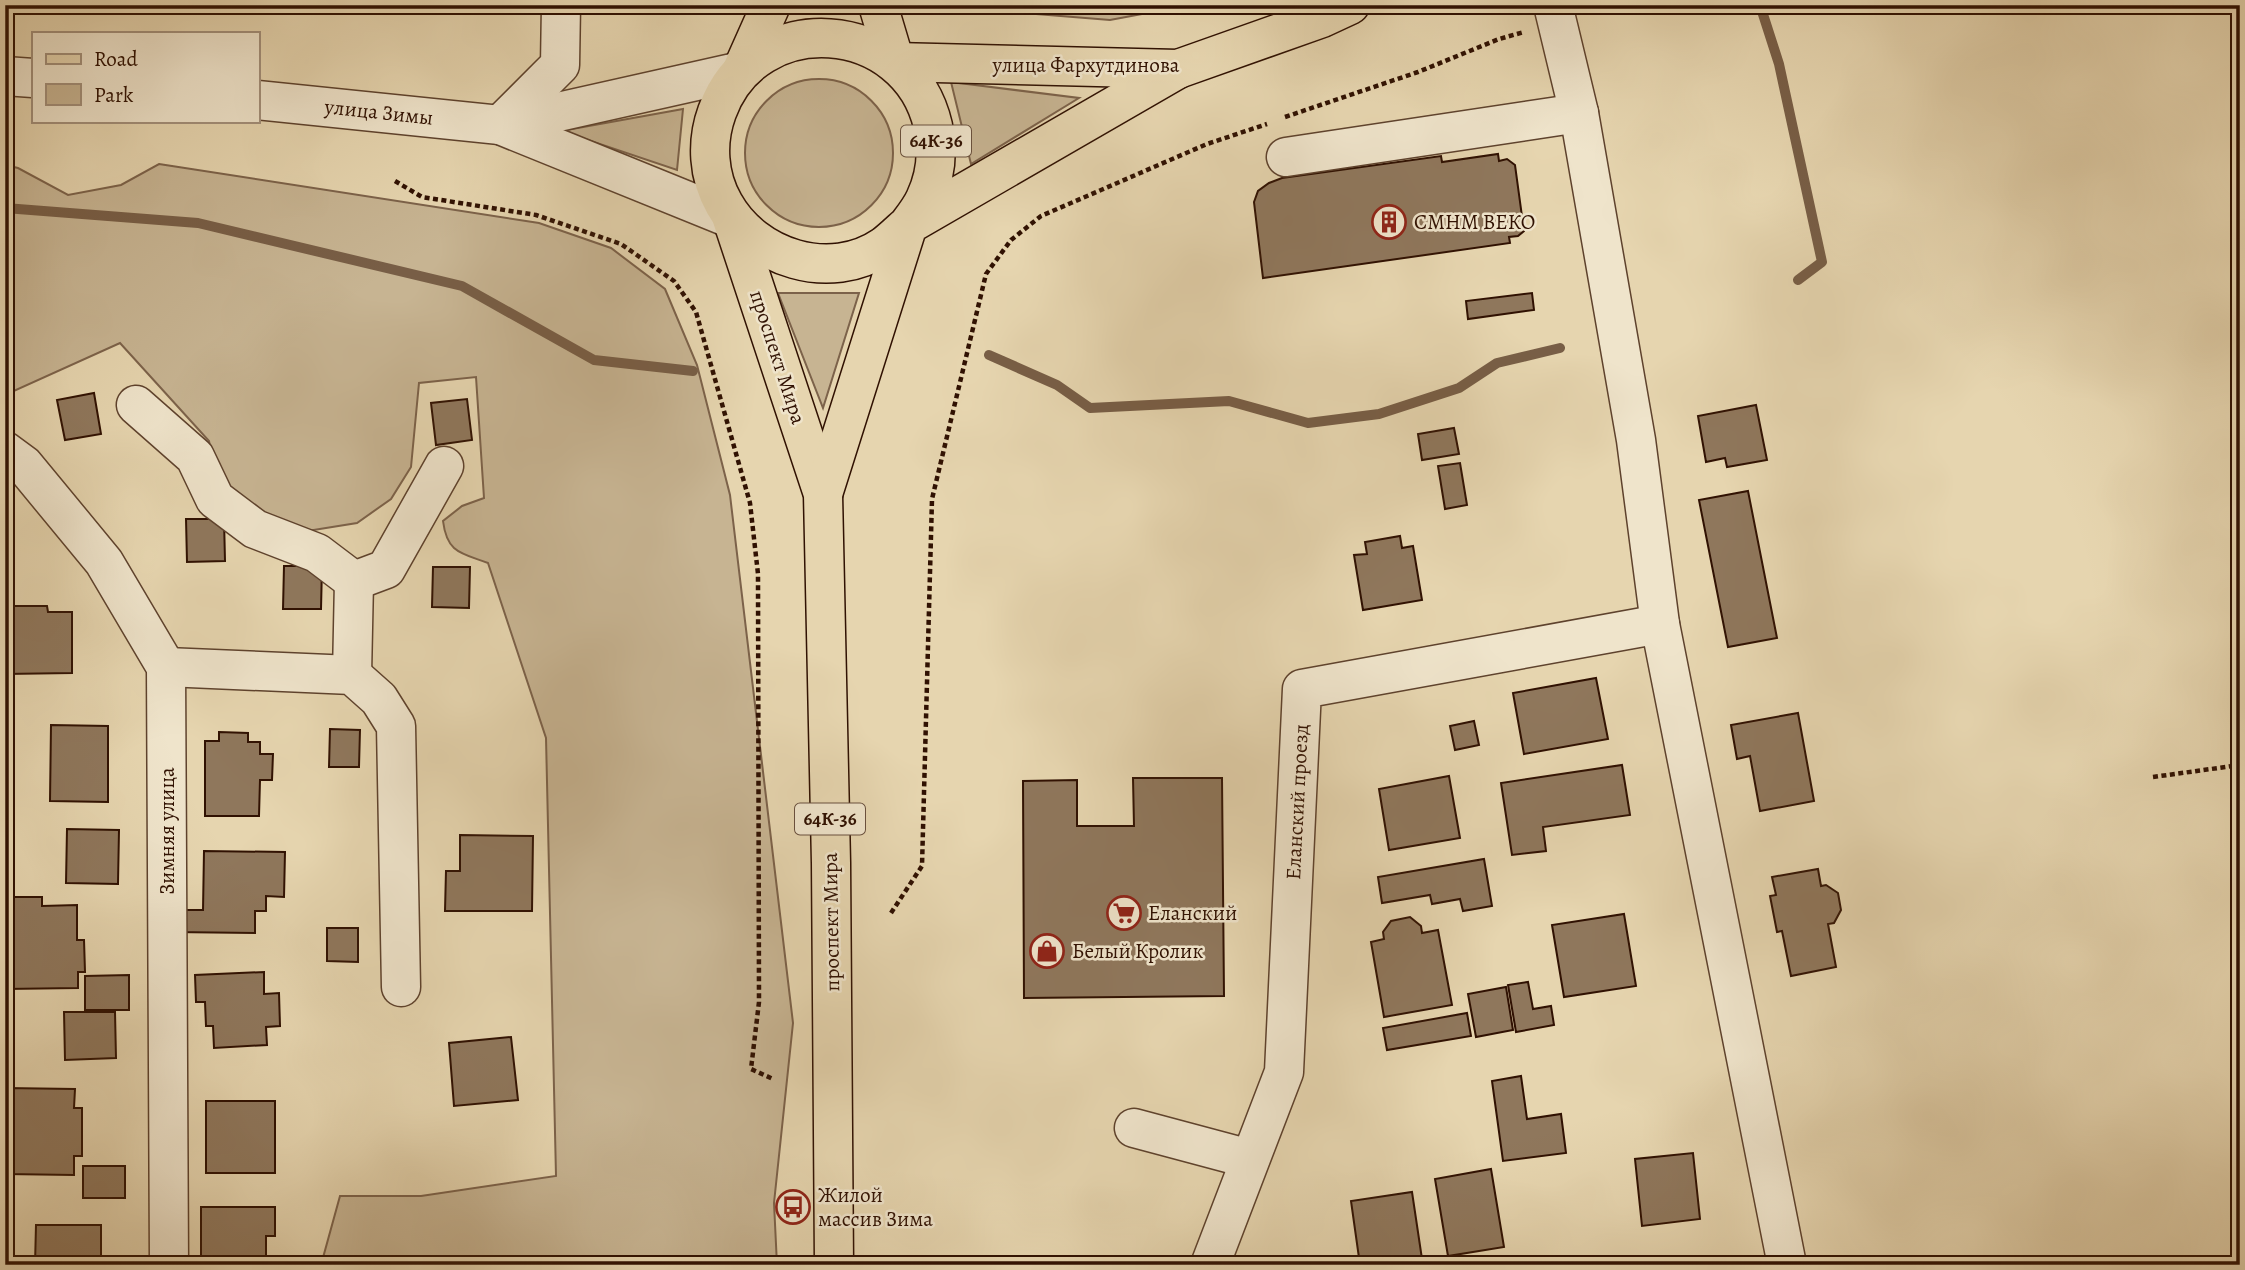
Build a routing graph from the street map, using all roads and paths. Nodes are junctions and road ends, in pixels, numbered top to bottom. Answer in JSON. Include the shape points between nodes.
{"nodes":[{"id":1,"x":561,"y":5,"type":"edge"},
{"id":2,"x":771,"y":5,"type":"edge"},
{"id":3,"x":878,"y":5,"type":"edge"},
{"id":4,"x":1350,"y":5,"type":"edge"},
{"id":5,"x":1605,"y":5,"type":"edge"},
{"id":6,"x":1557,"y":16,"type":"edge"},
{"id":7,"x":895,"y":62,"type":"junction"},
{"id":8,"x":1178,"y":69,"type":"junction"},
{"id":9,"x":741,"y":71,"type":"junction"},
{"id":10,"x":5,"y":76,"type":"edge"},
{"id":11,"x":32,"y":78,"type":"edge"},
{"id":12,"x":259,"y":100,"type":"edge"},
{"id":13,"x":1579,"y":113,"type":"junction"},
{"id":14,"x":500,"y":125,"type":"junction"},
{"id":15,"x":1286,"y":157,"type":"dead end"},
{"id":16,"x":395,"y":181,"type":"dead end"},
{"id":17,"x":732,"y":219,"type":"junction"},
{"id":18,"x":908,"y":225,"type":"junction"},
{"id":19,"x":136,"y":405,"type":"dead end"},
{"id":20,"x":5,"y":451,"type":"edge"},
{"id":21,"x":444,"y":466,"type":"dead end"},
{"id":22,"x":823,"y":494,"type":"junction"},
{"id":23,"x":354,"y":581,"type":"junction"},
{"id":24,"x":1660,"y":624,"type":"junction"},
{"id":25,"x":166,"y":667,"type":"junction"},
{"id":26,"x":352,"y":675,"type":"junction"},
{"id":27,"x":2240,"y":765,"type":"edge"},
{"id":28,"x":2153,"y":777,"type":"dead end"},
{"id":29,"x":891,"y":913,"type":"dead end"},
{"id":30,"x":401,"y":987,"type":"dead end"},
{"id":31,"x":773,"y":1079,"type":"dead end"},
{"id":32,"x":1134,"y":1128,"type":"dead end"},
{"id":33,"x":1251,"y":1159,"type":"junction"},
{"id":34,"x":169,"y":1265,"type":"edge"},
{"id":35,"x":834,"y":1265,"type":"edge"},
{"id":36,"x":1210,"y":1265,"type":"edge"},
{"id":37,"x":1787,"y":1265,"type":"edge"}],
"edges":[{"from":1,"to":14,"type":"street","via":[[560,65]]},
{"from":2,"to":9,"type":"main road","number":"64К-36"},
{"from":3,"to":7,"type":"main road","number":"64К-36"},
{"from":4,"to":8,"type":"main road","name":"улица Фархутдинова"},
{"from":5,"to":6,"type":"path"},
{"from":6,"to":13,"type":"street"},
{"from":6,"to":29,"type":"path","via":[[1418,72],[1207,144],[1041,216],[1011,240],[986,274],[932,499],[922,866]]},
{"from":7,"to":8,"type":"main road","name":"улица Фархутдинова"},
{"from":7,"to":9,"type":"main road","number":"64К-36","via":[[865,44],[832,37],[799,39],[768,51]]},
{"from":7,"to":18,"type":"main road","number":"64К-36","via":[[915,83],[929,110],[936,140],[935,170],[925,200]]},
{"from":8,"to":18,"type":"main road"},
{"from":9,"to":14,"type":"street"},
{"from":9,"to":17,"type":"main road","number":"64К-36","via":[[722,97],[711,127],[709,159],[716,191]]},
{"from":10,"to":11,"type":"street"},
{"from":12,"to":14,"type":"street","name":"улица Зимы"},
{"from":13,"to":15,"type":"street"},
{"from":13,"to":24,"type":"street","via":[[1636,440]]},
{"from":14,"to":17,"type":"street"},
{"from":16,"to":31,"type":"path","via":[[422,197],[536,215],[621,244],[674,281],[696,312],[750,503],[758,574],[759,1002],[751,1069]]},
{"from":17,"to":18,"type":"main road","number":"64К-36","via":[[756,242],[775,252],[818,264],[852,260],[882,247]]},
{"from":17,"to":22,"type":"main road","name":"проспект Мира","number":"64К-36"},
{"from":18,"to":22,"type":"main road","name":"проспект Мира","number":"64К-36"},
{"from":19,"to":23,"type":"street","via":[[195,457],[215,499],[255,529],[317,553]]},
{"from":20,"to":25,"type":"street","via":[[24,465],[104,562]]},
{"from":21,"to":23,"type":"street","via":[[386,569]]},
{"from":22,"to":35,"type":"main road","name":"проспект Мира","number":"64К-36"},
{"from":23,"to":26,"type":"street"},
{"from":24,"to":33,"type":"street","name":"Еланский проезд","via":[[1302,689],[1284,1072]]},
{"from":24,"to":37,"type":"street"},
{"from":25,"to":26,"type":"street"},
{"from":25,"to":34,"type":"street","name":"Зимняя улица"},
{"from":26,"to":30,"type":"street","via":[[379,699],[396,726]]},
{"from":27,"to":28,"type":"path"},
{"from":32,"to":33,"type":"street"},
{"from":33,"to":36,"type":"street","name":"Еланский проезд"}]}
